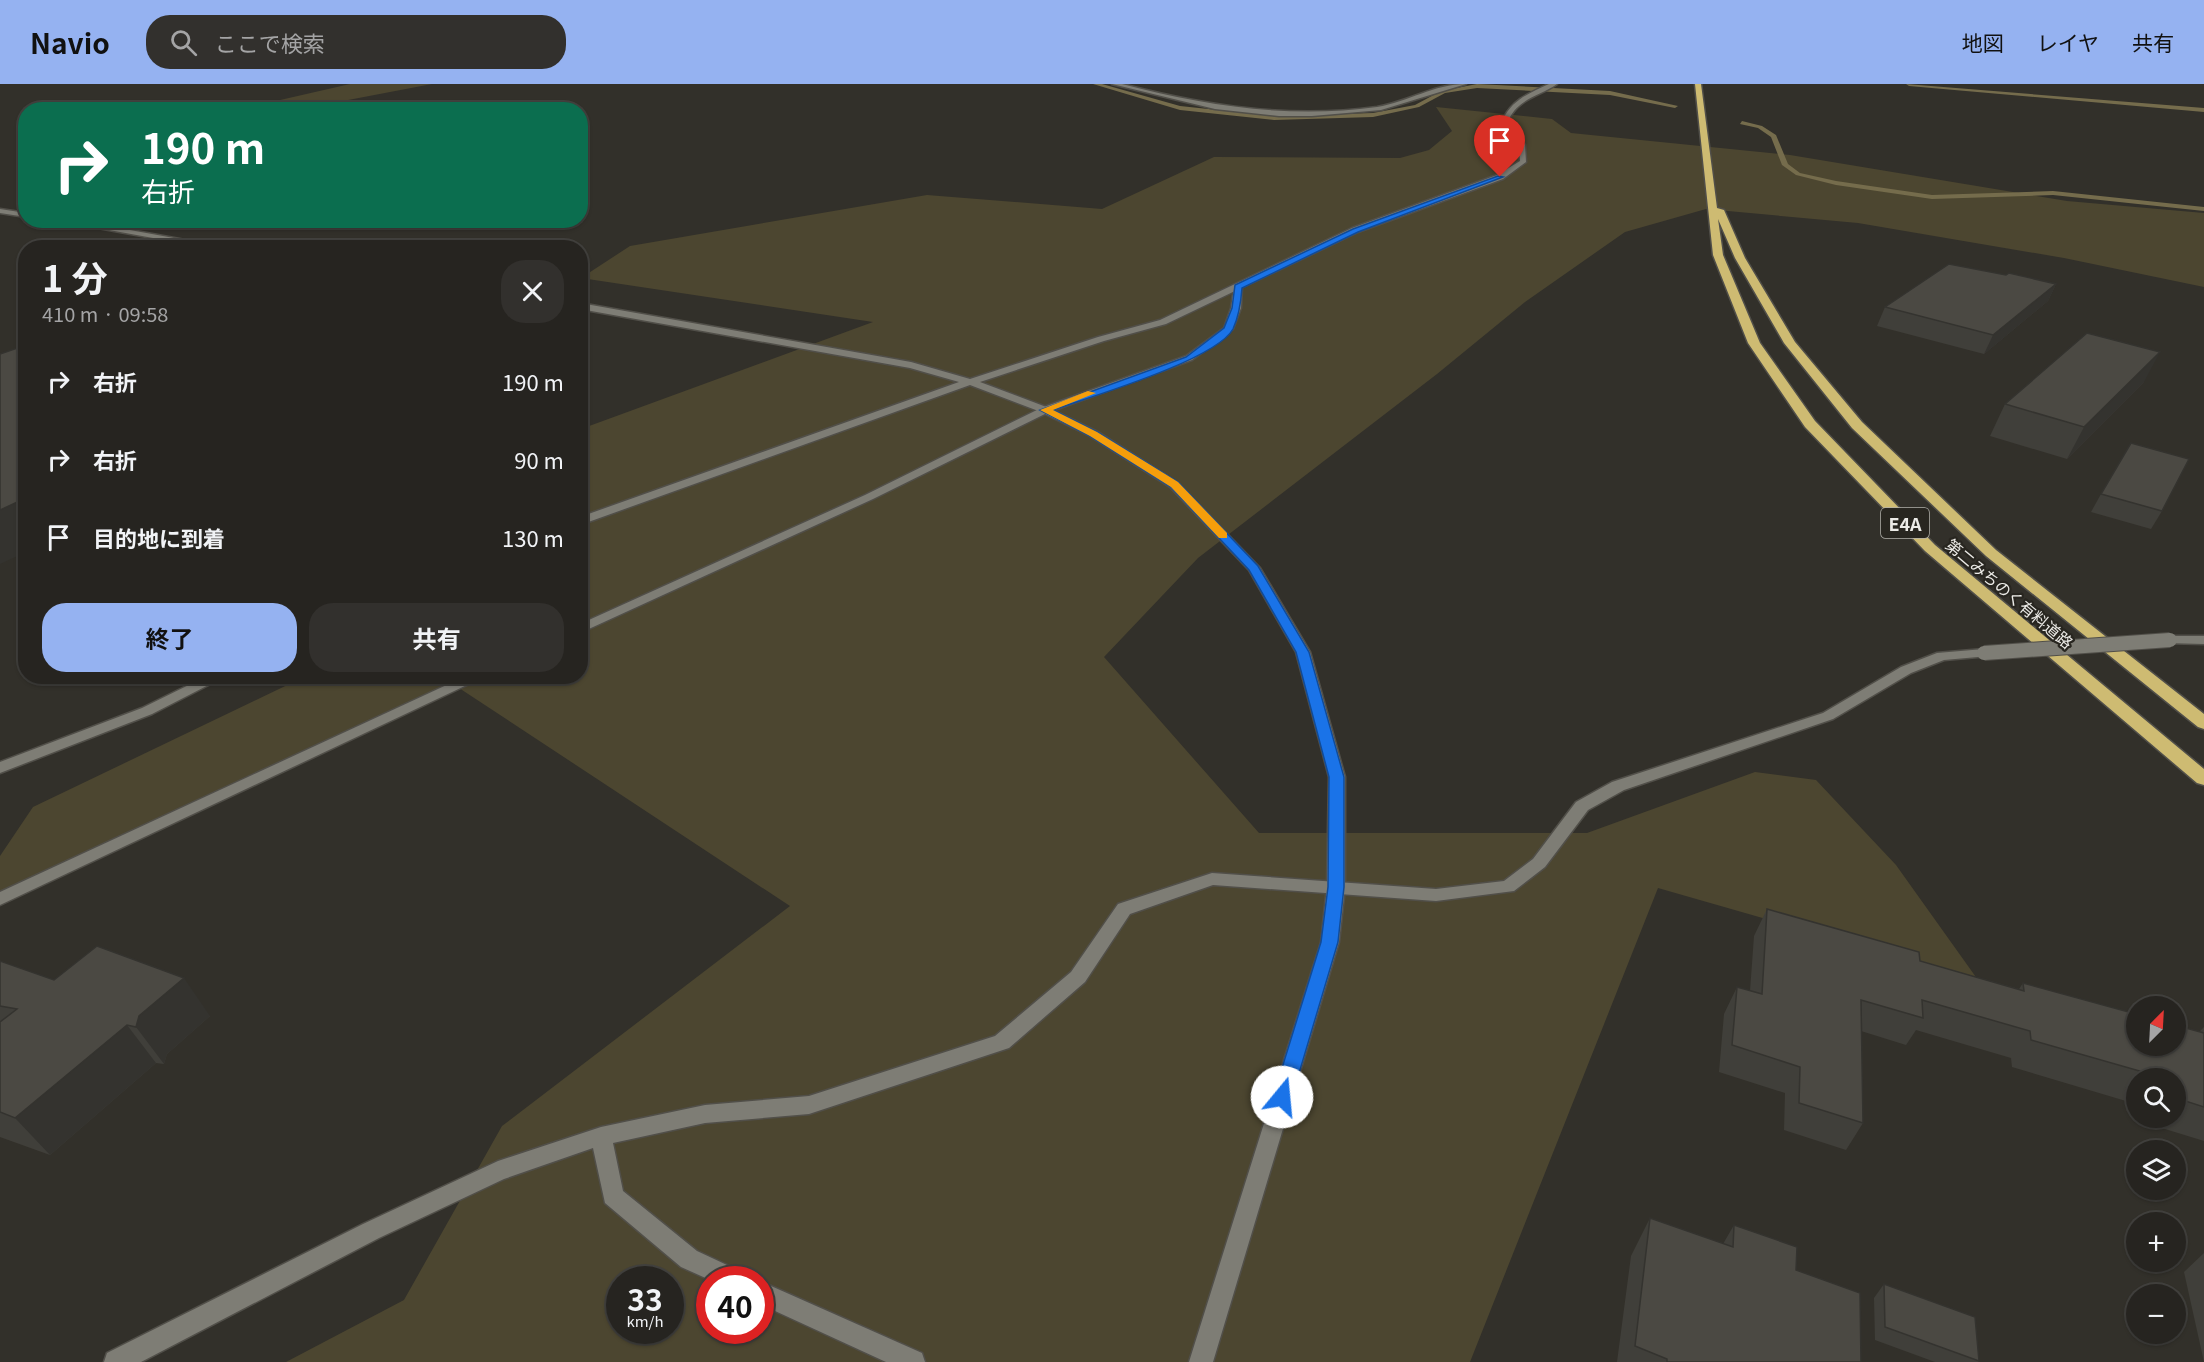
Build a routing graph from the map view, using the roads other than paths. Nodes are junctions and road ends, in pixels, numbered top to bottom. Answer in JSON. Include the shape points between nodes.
{"nodes":[{"id":1,"x":1116,"y":84,"type":"edge"},
{"id":2,"x":1463,"y":84,"type":"edge"},
{"id":3,"x":1533,"y":84,"type":"edge"},
{"id":4,"x":1698,"y":84,"type":"edge"},
{"id":5,"x":1551,"y":85,"type":"edge"},
{"id":6,"x":1710,"y":192,"type":"junction"},
{"id":7,"x":0,"y":211,"type":"edge"},
{"id":8,"x":18,"y":214,"type":"edge"},
{"id":9,"x":106,"y":228,"type":"edge"},
{"id":10,"x":177,"y":240,"type":"edge"},
{"id":11,"x":1238,"y":287,"type":"junction"},
{"id":12,"x":588,"y":307,"type":"edge"},
{"id":13,"x":971,"y":382,"type":"junction"},
{"id":14,"x":1045,"y":410,"type":"junction"},
{"id":15,"x":588,"y":518,"type":"edge"},
{"id":16,"x":588,"y":625,"type":"edge"},
{"id":17,"x":2204,"y":640,"type":"edge"},
{"id":18,"x":203,"y":684,"type":"edge"},
{"id":19,"x":462,"y":684,"type":"edge"},
{"id":20,"x":2204,"y":723,"type":"edge"},
{"id":21,"x":0,"y":768,"type":"edge"},
{"id":22,"x":2204,"y":779,"type":"edge"},
{"id":23,"x":1336,"y":887,"type":"junction"},
{"id":24,"x":0,"y":899,"type":"edge"},
{"id":25,"x":601,"y":1136,"type":"junction"},
{"id":26,"x":704,"y":1266,"type":"edge"},
{"id":27,"x":774,"y":1298,"type":"edge"},
{"id":28,"x":116,"y":1362,"type":"edge"},
{"id":29,"x":913,"y":1362,"type":"edge"},
{"id":30,"x":1201,"y":1362,"type":"edge"}],
"edges":[{"from":1,"to":2,"type":"street","via":[[1197,106],[1280,114],[1384,108],[1437,88]]},
{"from":3,"to":5,"type":"street"},
{"from":4,"to":6,"type":"highway","name":"第二みちのく有料道路","number":"E4A"},
{"from":5,"to":11,"type":"street","via":[[1516,103],[1509,111],[1506,119],[1524,152],[1523,162],[1511,171],[1355,230]]},
{"from":6,"to":20,"type":"highway","name":"第二みちのく有料道路","number":"E4A","via":[[1740,258],[1790,343],[1857,425],[1991,553]]},
{"from":6,"to":22,"type":"highway","name":"第二みちのく有料道路","number":"E4A","via":[[1719,255],[1754,343],[1810,424],[1930,548]]},
{"from":7,"to":8,"type":"street"},
{"from":9,"to":10,"type":"street"},
{"from":11,"to":13,"type":"street","via":[[1163,322]]},
{"from":11,"to":14,"type":"street","via":[[1228,330],[1189,358]]},
{"from":12,"to":13,"type":"street","via":[[911,365]]},
{"from":13,"to":14,"type":"street"},
{"from":13,"to":15,"type":"street"},
{"from":14,"to":16,"type":"street","via":[[869,497]]},
{"from":14,"to":23,"type":"street","via":[[1094,434],[1174,485],[1254,568],[1303,652],[1337,777]]},
{"from":17,"to":23,"type":"street","bridge":true,"via":[[1942,656],[1906,670],[1828,716],[1618,786],[1582,806],[1539,863],[1508,887],[1436,895]]},
{"from":18,"to":21,"type":"street","via":[[147,711]]},
{"from":19,"to":24,"type":"street"},
{"from":23,"to":25,"type":"street","via":[[1212,879],[1201,882],[1124,909],[1078,977],[1002,1042],[809,1105],[705,1114]]},
{"from":23,"to":30,"type":"street","via":[[1330,942]]},
{"from":25,"to":26,"type":"street","via":[[613,1196],[689,1259]]},
{"from":25,"to":28,"type":"street","via":[[498,1171],[371,1231]]},
{"from":27,"to":29,"type":"street"}]}
